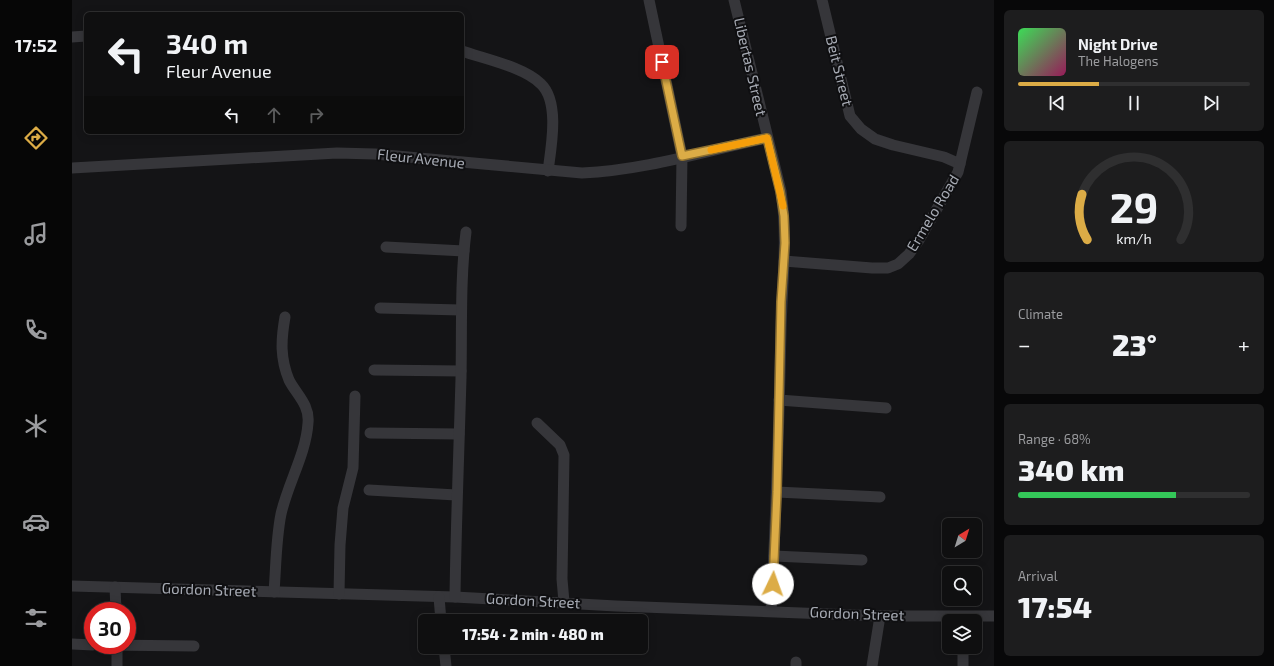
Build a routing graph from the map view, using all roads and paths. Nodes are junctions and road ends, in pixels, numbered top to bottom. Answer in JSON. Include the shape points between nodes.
{"nodes":[{"id":1,"x":649,"y":0,"type":"edge"},
{"id":2,"x":734,"y":0,"type":"edge"},
{"id":3,"x":822,"y":0,"type":"edge"},
{"id":4,"x":84,"y":36,"type":"edge"},
{"id":5,"x":72,"y":37,"type":"edge"},
{"id":6,"x":464,"y":51,"type":"edge"},
{"id":7,"x":977,"y":92,"type":"dead end"},
{"id":8,"x":767,"y":138,"type":"junction"},
{"id":9,"x":682,"y":156,"type":"junction"},
{"id":10,"x":960,"y":164,"type":"junction"},
{"id":11,"x":72,"y":168,"type":"edge"},
{"id":12,"x":548,"y":171,"type":"junction"},
{"id":13,"x":682,"y":226,"type":"dead end"},
{"id":14,"x":466,"y":232,"type":"dead end"},
{"id":15,"x":386,"y":247,"type":"dead end"},
{"id":16,"x":464,"y":251,"type":"junction"},
{"id":17,"x":784,"y":260,"type":"junction"},
{"id":18,"x":380,"y":308,"type":"dead end"},
{"id":19,"x":462,"y":310,"type":"junction"},
{"id":20,"x":285,"y":318,"type":"dead end"},
{"id":21,"x":374,"y":370,"type":"dead end"},
{"id":22,"x":461,"y":370,"type":"junction"},
{"id":23,"x":355,"y":396,"type":"dead end"},
{"id":24,"x":779,"y":400,"type":"junction"},
{"id":25,"x":886,"y":408,"type":"dead end"},
{"id":26,"x":537,"y":423,"type":"dead end"},
{"id":27,"x":370,"y":432,"type":"dead end"},
{"id":28,"x":459,"y":434,"type":"junction"},
{"id":29,"x":368,"y":490,"type":"dead end"},
{"id":30,"x":777,"y":492,"type":"junction"},
{"id":31,"x":456,"y":495,"type":"junction"},
{"id":32,"x":880,"y":497,"type":"dead end"},
{"id":33,"x":774,"y":556,"type":"junction"},
{"id":34,"x":862,"y":560,"type":"dead end"},
{"id":35,"x":72,"y":586,"type":"edge"},
{"id":36,"x":115,"y":587,"type":"junction"},
{"id":37,"x":274,"y":592,"type":"junction"},
{"id":38,"x":339,"y":594,"type":"junction"},
{"id":39,"x":439,"y":597,"type":"junction"},
{"id":40,"x":455,"y":597,"type":"junction"},
{"id":41,"x":116,"y":602,"type":"edge"},
{"id":42,"x":564,"y":602,"type":"junction"},
{"id":43,"x":772,"y":611,"type":"junction"},
{"id":44,"x":440,"y":614,"type":"edge"},
{"id":45,"x":880,"y":616,"type":"junction"},
{"id":46,"x":994,"y":616,"type":"edge"},
{"id":47,"x":72,"y":644,"type":"edge"},
{"id":48,"x":84,"y":645,"type":"edge"},
{"id":49,"x":136,"y":645,"type":"edge"},
{"id":50,"x":194,"y":646,"type":"dead end"},
{"id":51,"x":116,"y":654,"type":"edge"},
{"id":52,"x":445,"y":654,"type":"edge"},
{"id":53,"x":963,"y":654,"type":"edge"},
{"id":54,"x":875,"y":665,"type":"edge"},
{"id":55,"x":116,"y":666,"type":"edge"},
{"id":56,"x":446,"y":666,"type":"edge"},
{"id":57,"x":963,"y":666,"type":"edge"}],
"edges":[{"from":1,"to":9,"type":"street"},
{"from":2,"to":8,"type":"street","name":"Libertas Street"},
{"from":3,"to":10,"type":"street","name":"Beit Street","via":[[850,116],[861,129],[875,139],[944,157]]},
{"from":4,"to":5,"type":"street"},
{"from":6,"to":12,"type":"street","via":[[529,75],[546,90],[553,120]]},
{"from":7,"to":10,"type":"street","name":"Ermelo Road"},
{"from":8,"to":9,"type":"street","name":"Fleur Avenue"},
{"from":8,"to":17,"type":"street","name":"Libertas Street","via":[[784,216]]},
{"from":9,"to":12,"type":"street","name":"Fleur Avenue","via":[[644,167],[611,171]]},
{"from":9,"to":13,"type":"street"},
{"from":10,"to":17,"type":"street","name":"Ermelo Road","via":[[955,179],[919,240],[898,264],[888,268],[872,268]]},
{"from":11,"to":12,"type":"street","name":"Fleur Avenue","via":[[337,153],[375,154]]},
{"from":14,"to":16,"type":"street"},
{"from":15,"to":16,"type":"street"},
{"from":16,"to":19,"type":"street"},
{"from":17,"to":24,"type":"street","name":"Libertas Street"},
{"from":18,"to":19,"type":"street"},
{"from":19,"to":22,"type":"street"},
{"from":20,"to":37,"type":"street","via":[[281,342],[283,361],[290,381],[306,406],[308,423],[299,461],[281,514]]},
{"from":21,"to":22,"type":"street"},
{"from":22,"to":28,"type":"street"},
{"from":23,"to":38,"type":"street","via":[[353,468],[344,508]]},
{"from":24,"to":25,"type":"street"},
{"from":24,"to":30,"type":"street","name":"Libertas Street"},
{"from":26,"to":42,"type":"street","via":[[560,444],[564,455]]},
{"from":27,"to":28,"type":"street"},
{"from":28,"to":31,"type":"street"},
{"from":29,"to":31,"type":"street"},
{"from":30,"to":32,"type":"street"},
{"from":30,"to":33,"type":"street","name":"Libertas Street"},
{"from":31,"to":40,"type":"street"},
{"from":33,"to":34,"type":"street"},
{"from":33,"to":43,"type":"street","name":"Libertas Street"},
{"from":35,"to":36,"type":"street","name":"Gordon Street"},
{"from":36,"to":37,"type":"street","name":"Gordon Street"},
{"from":36,"to":41,"type":"street"},
{"from":37,"to":38,"type":"street","name":"Gordon Street"},
{"from":38,"to":39,"type":"street","name":"Gordon Street"},
{"from":39,"to":40,"type":"street","name":"Gordon Street"},
{"from":39,"to":44,"type":"street"},
{"from":40,"to":42,"type":"street","name":"Gordon Street"},
{"from":42,"to":43,"type":"street","name":"Gordon Street"},
{"from":43,"to":45,"type":"street","name":"Gordon Street"},
{"from":45,"to":46,"type":"street","name":"Gordon Street"},
{"from":45,"to":54,"type":"street"},
{"from":47,"to":48,"type":"street"},
{"from":49,"to":50,"type":"street"},
{"from":51,"to":55,"type":"street"},
{"from":52,"to":56,"type":"street"},
{"from":53,"to":57,"type":"street"}]}
